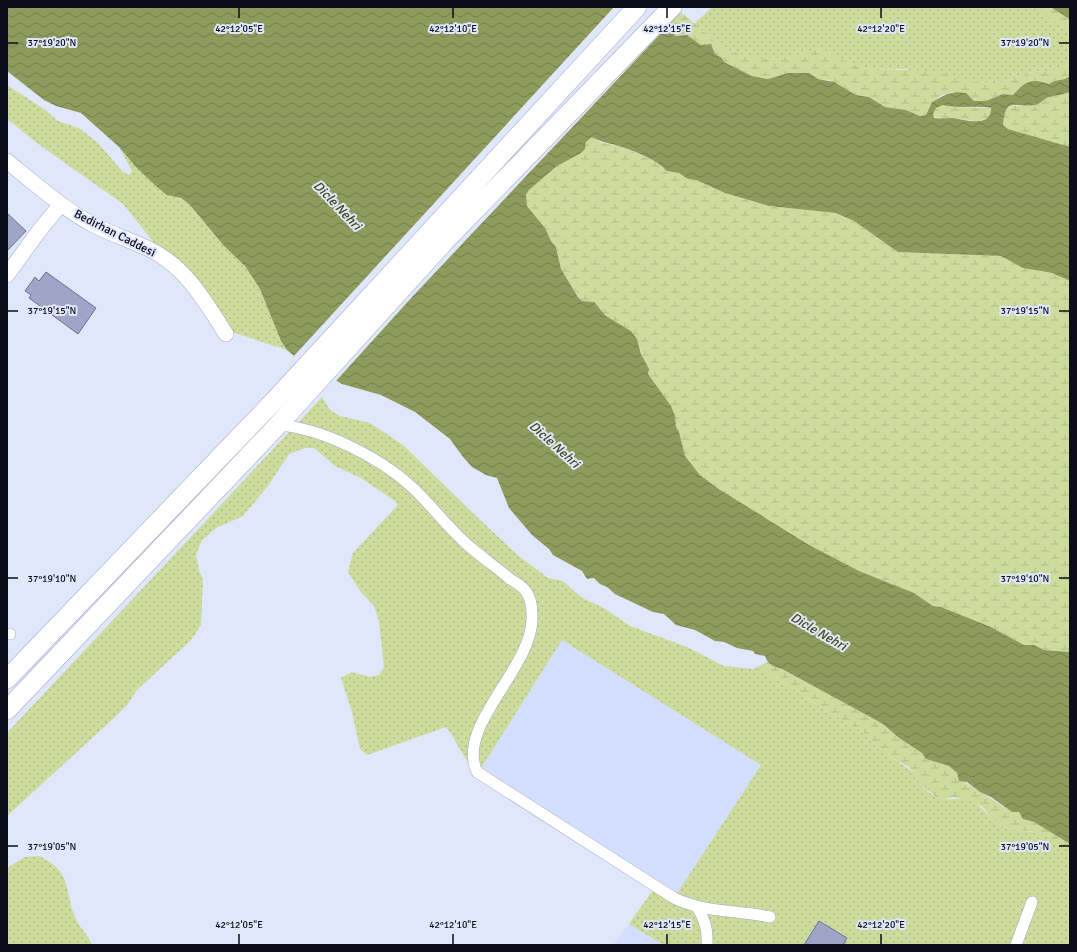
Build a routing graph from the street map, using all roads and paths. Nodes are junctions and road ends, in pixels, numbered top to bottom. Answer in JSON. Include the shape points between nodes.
{"nodes":[{"id":1,"x":637,"y":7,"type":"edge"},
{"id":2,"x":672,"y":7,"type":"edge"},
{"id":3,"x":7,"y":161,"type":"edge"},
{"id":4,"x":61,"y":204,"type":"junction"},
{"id":5,"x":7,"y":275,"type":"edge"},
{"id":6,"x":226,"y":334,"type":"dead end"},
{"id":7,"x":284,"y":419,"type":"junction"},
{"id":8,"x":7,"y":679,"type":"edge"},
{"id":9,"x":7,"y":710,"type":"edge"},
{"id":10,"x":1032,"y":902,"type":"dead end"},
{"id":11,"x":697,"y":907,"type":"junction"},
{"id":12,"x":770,"y":917,"type":"dead end"},
{"id":13,"x":707,"y":945,"type":"edge"},
{"id":14,"x":1016,"y":945,"type":"edge"}],
"edges":[{"from":1,"to":8,"type":"highway","via":[[274,401]]},
{"from":2,"to":7,"type":"highway","via":[[445,241]]},
{"from":3,"to":4,"type":"street","name":"Bedirhan Caddesi"},
{"from":4,"to":5,"type":"street"},
{"from":4,"to":6,"type":"street","name":"Bedirhan Caddesi","via":[[90,223],[166,260],[191,282]]},
{"from":7,"to":9,"type":"highway"},
{"from":7,"to":11,"type":"street","via":[[294,426],[338,442],[371,458],[397,475],[470,548],[525,590],[530,601],[532,630],[526,646],[479,728],[472,752],[477,772],[661,891]]},
{"from":10,"to":14,"type":"street"},
{"from":11,"to":12,"type":"street"},
{"from":11,"to":13,"type":"street","via":[[706,924]]}]}
